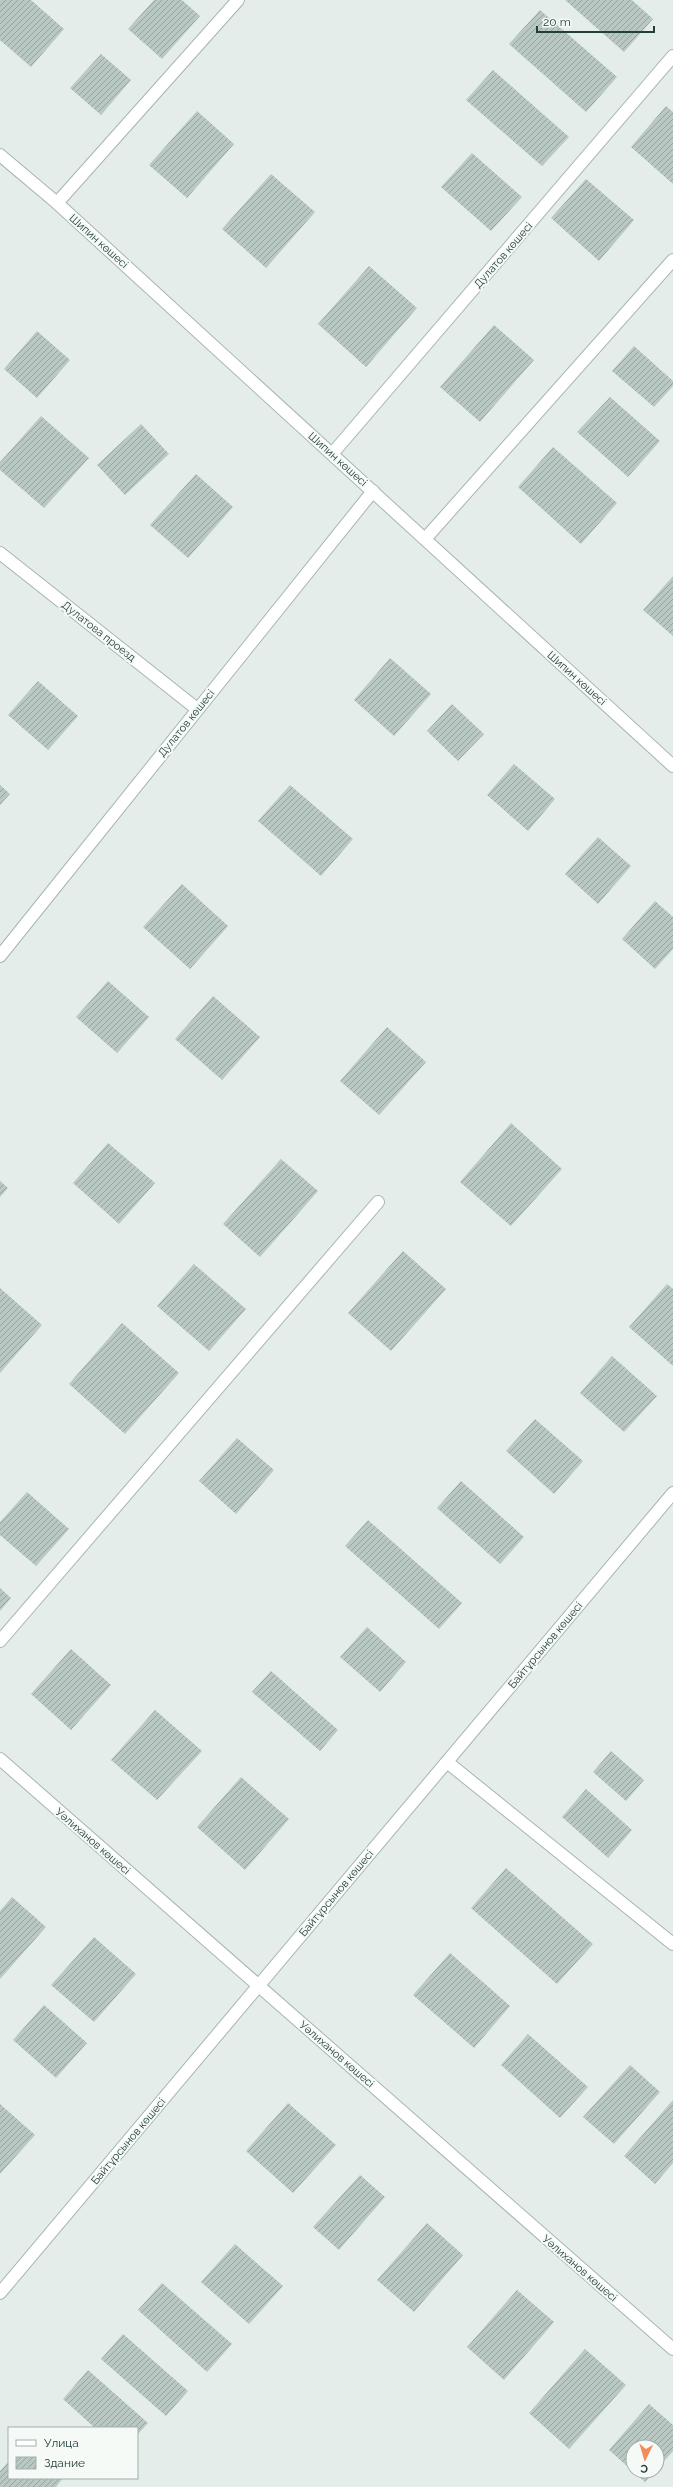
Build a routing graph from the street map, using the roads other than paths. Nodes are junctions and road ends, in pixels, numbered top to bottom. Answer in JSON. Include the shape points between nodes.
{"nodes":[{"id":1,"x":238,"y":0,"type":"edge"},
{"id":2,"x":673,"y":56,"type":"edge"},
{"id":3,"x":0,"y":155,"type":"edge"},
{"id":4,"x":57,"y":203,"type":"junction"},
{"id":5,"x":673,"y":260,"type":"edge"},
{"id":6,"x":332,"y":454,"type":"junction"},
{"id":7,"x":373,"y":491,"type":"junction"},
{"id":8,"x":425,"y":539,"type":"junction"},
{"id":9,"x":0,"y":552,"type":"edge"},
{"id":10,"x":197,"y":709,"type":"junction"},
{"id":11,"x":673,"y":766,"type":"edge"},
{"id":12,"x":0,"y":956,"type":"edge"},
{"id":13,"x":378,"y":1202,"type":"dead end"},
{"id":14,"x":673,"y":1493,"type":"edge"},
{"id":15,"x":0,"y":1640,"type":"edge"},
{"id":16,"x":0,"y":1759,"type":"edge"},
{"id":17,"x":447,"y":1762,"type":"junction"},
{"id":18,"x":673,"y":1944,"type":"edge"},
{"id":19,"x":258,"y":1986,"type":"junction"},
{"id":20,"x":0,"y":2293,"type":"edge"},
{"id":21,"x":673,"y":2349,"type":"edge"}],
"edges":[{"from":1,"to":4,"type":"street"},
{"from":2,"to":6,"type":"street","name":"Дулатов көшесі"},
{"from":3,"to":4,"type":"street","name":"Шипин көшесі"},
{"from":4,"to":6,"type":"street","name":"Шипин көшесі"},
{"from":5,"to":8,"type":"street"},
{"from":6,"to":7,"type":"street","name":"Шипин көшесі"},
{"from":7,"to":8,"type":"street","name":"Шипин көшесі"},
{"from":7,"to":10,"type":"street","name":"Дулатов көшесі"},
{"from":8,"to":11,"type":"street","name":"Шипин көшесі"},
{"from":9,"to":10,"type":"street","name":"Дулатова проезд"},
{"from":10,"to":12,"type":"street","name":"Дулатов көшесі"},
{"from":13,"to":15,"type":"street"},
{"from":14,"to":17,"type":"street","name":"Байтұрсынов көшесі"},
{"from":16,"to":19,"type":"street","name":"Уәлиханов көшесі"},
{"from":17,"to":18,"type":"street"},
{"from":17,"to":19,"type":"street","name":"Байтұрсынов көшесі"},
{"from":19,"to":20,"type":"street","name":"Байтұрсынов көшесі"},
{"from":19,"to":21,"type":"street","name":"Уәлиханов көшесі"}]}
